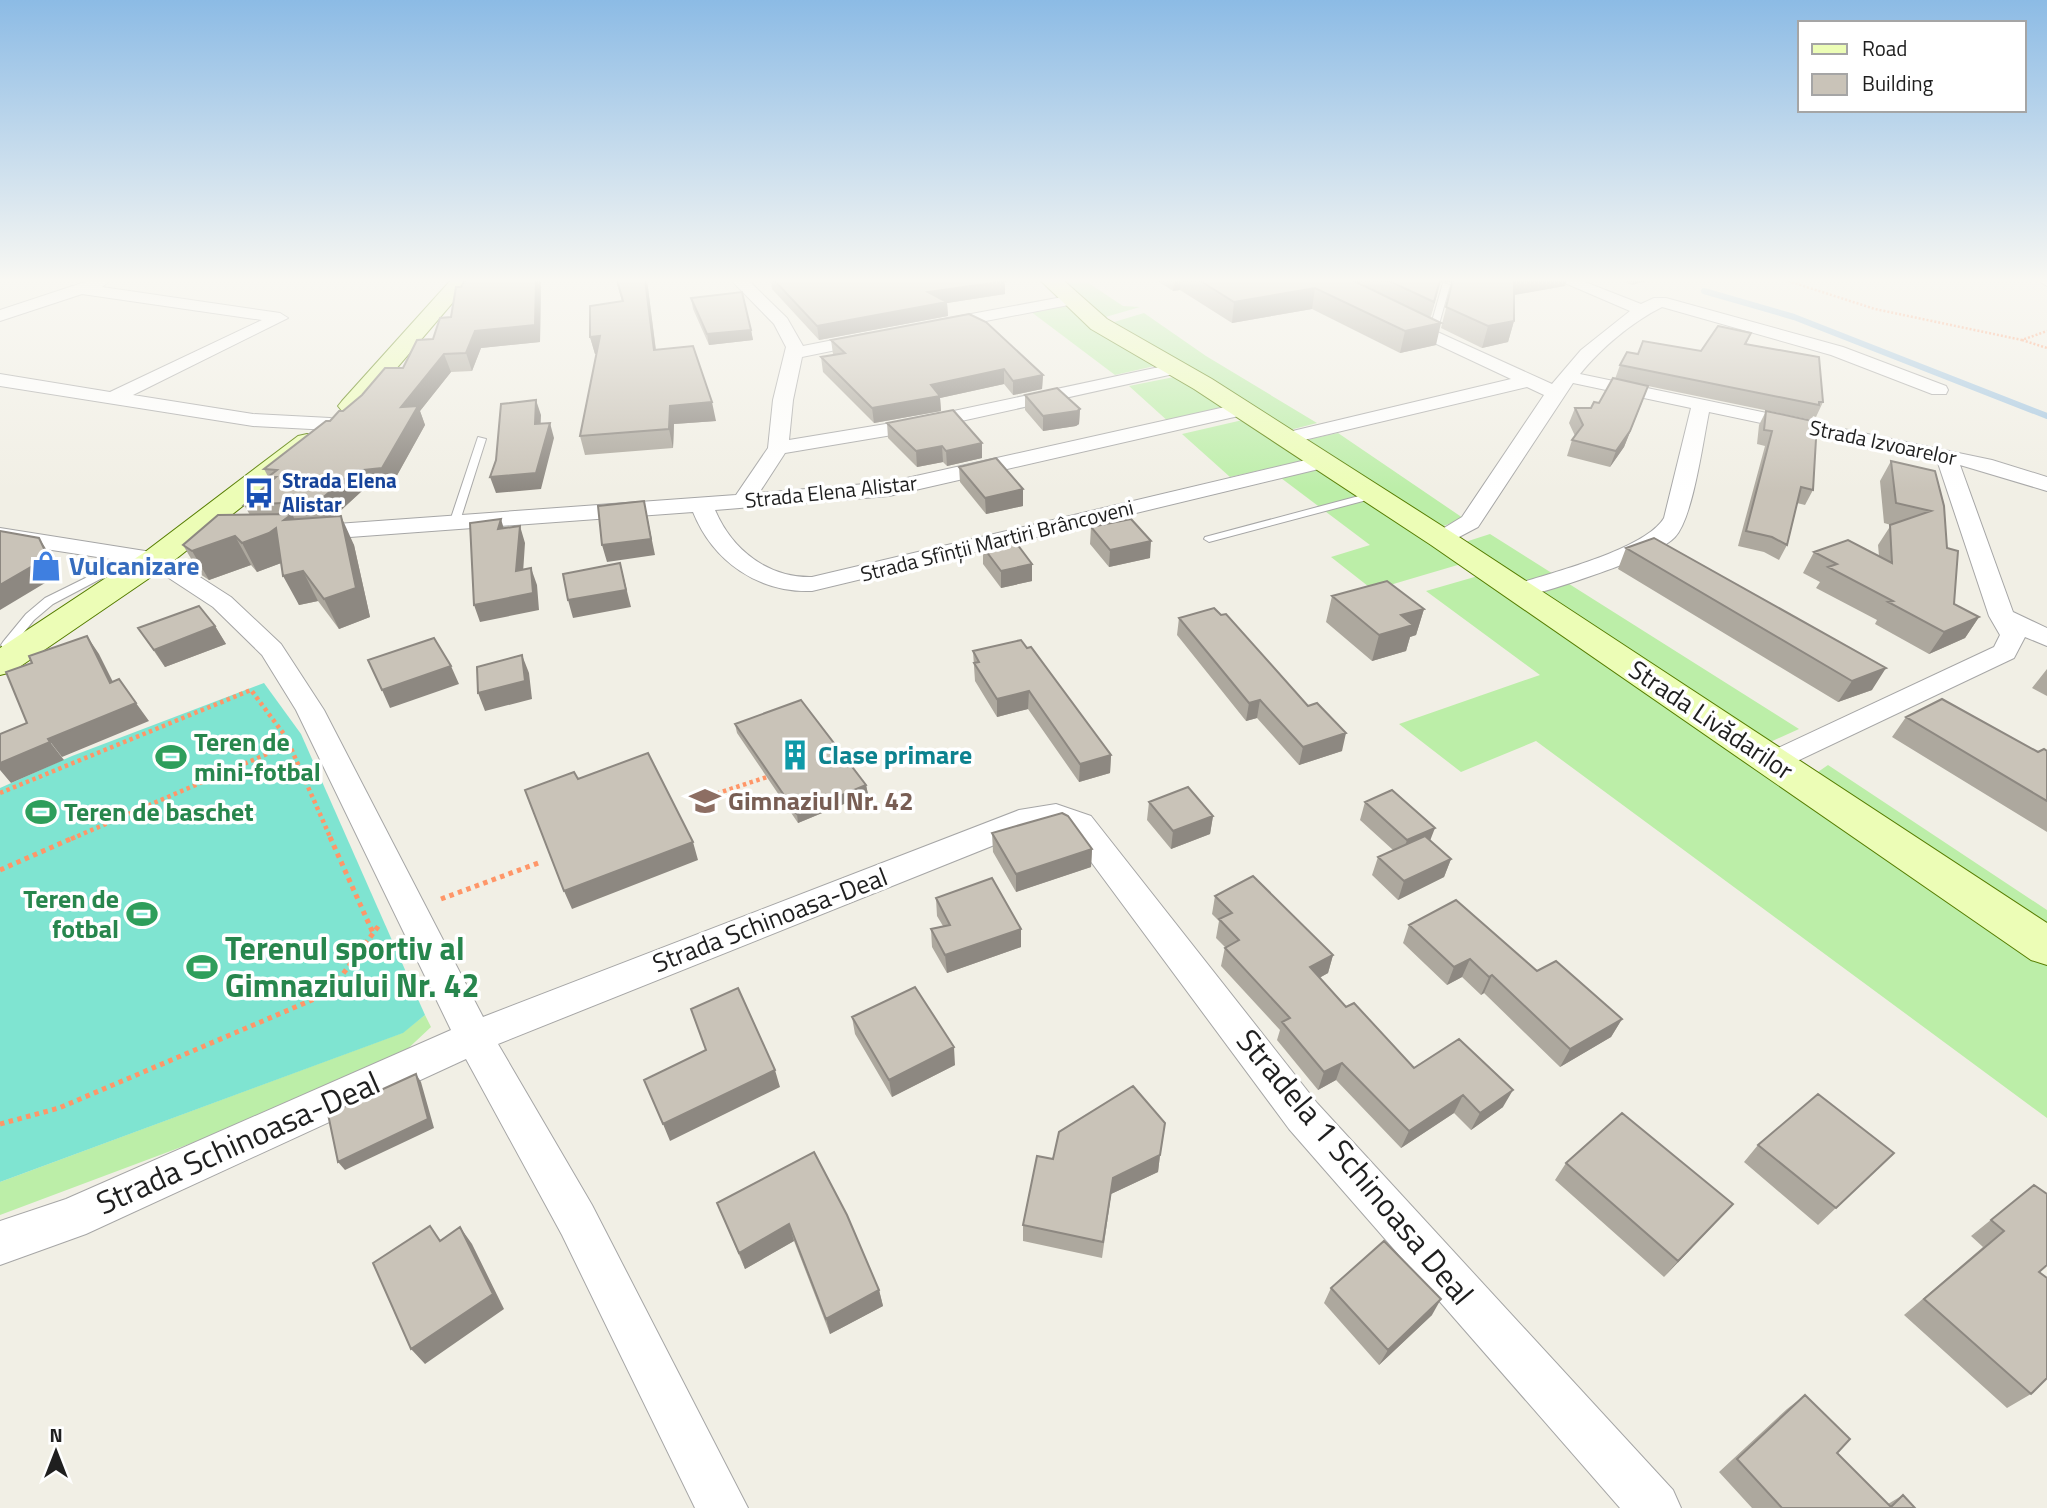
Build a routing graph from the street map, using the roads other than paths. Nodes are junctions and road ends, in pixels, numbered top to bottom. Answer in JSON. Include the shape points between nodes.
{"nodes":[{"id":1,"x":212,"y":350,"type":"edge"},
{"id":2,"x":402,"y":350,"type":"edge"},
{"id":3,"x":808,"y":350,"type":"edge"},
{"id":4,"x":1146,"y":350,"type":"edge"},
{"id":5,"x":1464,"y":350,"type":"edge"},
{"id":6,"x":1592,"y":350,"type":"edge"},
{"id":7,"x":1836,"y":350,"type":"edge"},
{"id":8,"x":795,"y":353,"type":"joint"},
{"id":9,"x":1178,"y":368,"type":"junction"},
{"id":10,"x":1569,"y":377,"type":"junction"},
{"id":11,"x":0,"y":380,"type":"edge"},
{"id":12,"x":1527,"y":381,"type":"junction"},
{"id":13,"x":1939,"y":390,"type":"dead end"},
{"id":14,"x":1555,"y":393,"type":"junction"},
{"id":15,"x":112,"y":398,"type":"junction"},
{"id":16,"x":1702,"y":405,"type":"junction"},
{"id":17,"x":1243,"y":409,"type":"junction"},
{"id":18,"x":330,"y":424,"type":"junction"},
{"id":19,"x":1287,"y":438,"type":"junction"},
{"id":20,"x":481,"y":439,"type":"dead end"},
{"id":21,"x":778,"y":448,"type":"junction"},
{"id":22,"x":1946,"y":456,"type":"junction"},
{"id":23,"x":1323,"y":462,"type":"junction"},
{"id":24,"x":2047,"y":484,"type":"edge"},
{"id":25,"x":1374,"y":495,"type":"junction"},
{"id":26,"x":741,"y":502,"type":"junction"},
{"id":27,"x":702,"y":506,"type":"junction"},
{"id":28,"x":454,"y":524,"type":"junction"},
{"id":29,"x":191,"y":533,"type":"junction"},
{"id":30,"x":288,"y":534,"type":"edge"},
{"id":31,"x":0,"y":535,"type":"edge"},
{"id":32,"x":219,"y":535,"type":"edge"},
{"id":33,"x":1209,"y":539,"type":"dead end"},
{"id":34,"x":1442,"y":539,"type":"junction"},
{"id":35,"x":146,"y":557,"type":"junction"},
{"id":36,"x":1519,"y":591,"type":"junction"},
{"id":37,"x":2002,"y":616,"type":"junction"},
{"id":38,"x":2047,"y":638,"type":"edge"},
{"id":39,"x":3,"y":654,"type":"edge"},
{"id":40,"x":1774,"y":762,"type":"junction"},
{"id":41,"x":1068,"y":816,"type":"joint"},
{"id":42,"x":2047,"y":947,"type":"edge"},
{"id":43,"x":474,"y":1037,"type":"junction"},
{"id":44,"x":0,"y":1243,"type":"edge"},
{"id":45,"x":722,"y":1508,"type":"edge"},
{"id":46,"x":1655,"y":1508,"type":"edge"}],
"edges":[{"from":1,"to":15,"type":"street"},
{"from":2,"to":18,"type":"street"},
{"from":3,"to":8,"type":"street"},
{"from":4,"to":9,"type":"street","name":"Strada Livădarilor"},
{"from":5,"to":12,"type":"street"},
{"from":6,"to":10,"type":"street"},
{"from":7,"to":13,"type":"street"},
{"from":8,"to":21,"type":"street","via":[[783,400]]},
{"from":9,"to":17,"type":"street","name":"Strada Livădarilor"},
{"from":9,"to":21,"type":"street","via":[[916,425]]},
{"from":10,"to":14,"type":"street"},
{"from":10,"to":16,"type":"street","name":"Strada Izvoarelor"},
{"from":11,"to":15,"type":"street"},
{"from":12,"to":14,"type":"street"},
{"from":12,"to":19,"type":"street"},
{"from":14,"to":34,"type":"street","via":[[1470,522]]},
{"from":15,"to":18,"type":"street","via":[[253,420]]},
{"from":16,"to":22,"type":"street","name":"Strada Izvoarelor"},
{"from":16,"to":36,"type":"street","via":[[1675,518],[1666,534],[1621,557]]},
{"from":17,"to":19,"type":"street","name":"Strada Livădarilor"},
{"from":17,"to":26,"type":"street","name":"Strada Elena Alistar","via":[[889,489]]},
{"from":18,"to":29,"type":"street"},
{"from":19,"to":23,"type":"street","name":"Strada Livădarilor"},
{"from":20,"to":28,"type":"lane"},
{"from":21,"to":26,"type":"street"},
{"from":22,"to":24,"type":"street","name":"Strada Izvoarelor"},
{"from":22,"to":37,"type":"street"},
{"from":23,"to":25,"type":"street","name":"Strada Livădarilor"},
{"from":23,"to":27,"type":"street","name":"Strada Sfînții Martiri Brâncoveni","via":[[812,584],[788,584],[745,563],[718,536]]},
{"from":25,"to":33,"type":"lane"},
{"from":25,"to":34,"type":"street","name":"Strada Livădarilor"},
{"from":26,"to":27,"type":"street","name":"Strada Elena Alistar"},
{"from":27,"to":28,"type":"street","name":"Strada Elena Alistar"},
{"from":28,"to":30,"type":"street","name":"Strada Elena Alistar"},
{"from":29,"to":32,"type":"street"},
{"from":29,"to":35,"type":"street"},
{"from":31,"to":35,"type":"street"},
{"from":34,"to":36,"type":"street","name":"Strada Livădarilor"},
{"from":35,"to":39,"type":"street"},
{"from":35,"to":43,"type":"street","via":[[222,603],[272,650],[310,710]]},
{"from":36,"to":40,"type":"street","name":"Strada Livădarilor"},
{"from":37,"to":38,"type":"street"},
{"from":37,"to":40,"type":"street","via":[[2014,635],[2005,652]]},
{"from":40,"to":42,"type":"street","name":"Strada Livădarilor"},
{"from":41,"to":43,"type":"street","name":"Strada Schinoasa-Deal","via":[[1049,813],[1030,818]]},
{"from":41,"to":46,"type":"street","name":"Stradela 1 Schinoasa Deal","via":[[1080,824],[1303,1116]]},
{"from":43,"to":44,"type":"street","name":"Strada Schinoasa-Deal","via":[[71,1219]]},
{"from":43,"to":45,"type":"street","via":[[577,1220]]}]}
